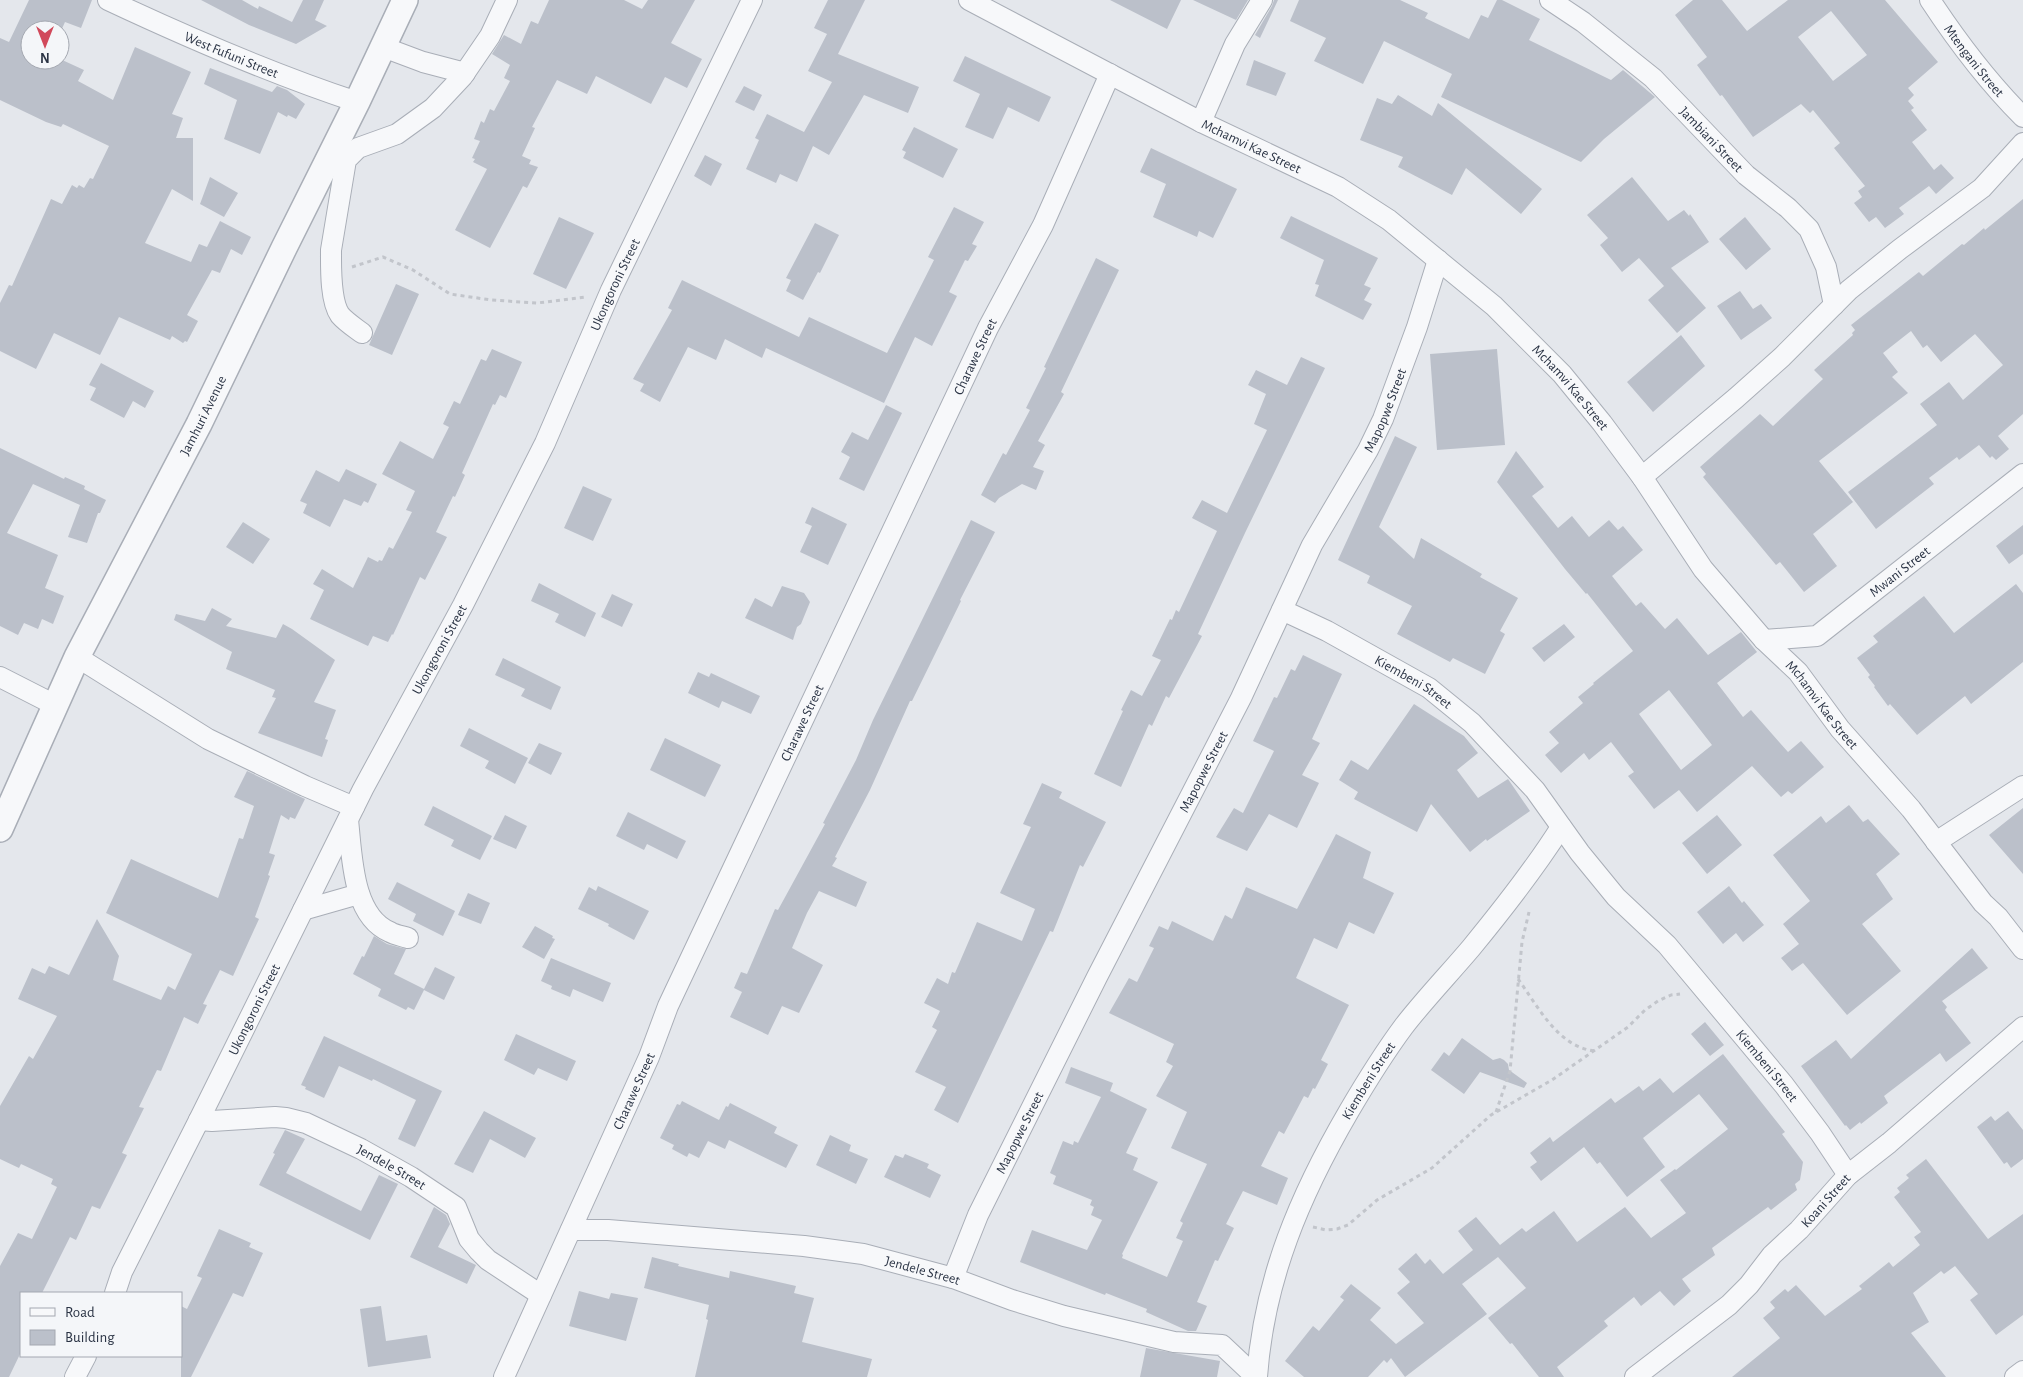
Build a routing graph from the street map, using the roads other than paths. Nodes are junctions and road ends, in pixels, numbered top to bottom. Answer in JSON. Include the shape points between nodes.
{"nodes":[{"id":1,"x":108,"y":0,"type":"edge"},
{"id":2,"x":405,"y":0,"type":"edge"},
{"id":3,"x":507,"y":0,"type":"edge"},
{"id":4,"x":752,"y":0,"type":"edge"},
{"id":5,"x":969,"y":0,"type":"edge"},
{"id":6,"x":1262,"y":0,"type":"edge"},
{"id":7,"x":1550,"y":0,"type":"edge"},
{"id":8,"x":1930,"y":0,"type":"edge"},
{"id":9,"x":383,"y":47,"type":"junction"},
{"id":10,"x":465,"y":73,"type":"junction"},
{"id":11,"x":1110,"y":74,"type":"junction"},
{"id":12,"x":357,"y":102,"type":"junction"},
{"id":13,"x":2023,"y":117,"type":"edge"},
{"id":14,"x":1200,"y":122,"type":"junction"},
{"id":15,"x":2023,"y":143,"type":"edge"},
{"id":16,"x":1438,"y":260,"type":"junction"},
{"id":17,"x":1834,"y":305,"type":"junction"},
{"id":18,"x":362,"y":333,"type":"dead end"},
{"id":19,"x":2023,"y":474,"type":"edge"},
{"id":20,"x":1642,"y":477,"type":"junction"},
{"id":21,"x":1282,"y":610,"type":"junction"},
{"id":22,"x":1764,"y":640,"type":"junction"},
{"id":23,"x":77,"y":657,"type":"junction"},
{"id":24,"x":0,"y":677,"type":"edge"},
{"id":25,"x":55,"y":705,"type":"junction"},
{"id":26,"x":2023,"y":786,"type":"edge"},
{"id":27,"x":351,"y":813,"type":"junction"},
{"id":28,"x":1561,"y":827,"type":"junction"},
{"id":29,"x":0,"y":829,"type":"edge"},
{"id":30,"x":1936,"y":842,"type":"junction"},
{"id":31,"x":359,"y":894,"type":"junction"},
{"id":32,"x":303,"y":910,"type":"junction"},
{"id":33,"x":408,"y":938,"type":"dead end"},
{"id":34,"x":2023,"y":949,"type":"edge"},
{"id":35,"x":2023,"y":1027,"type":"edge"},
{"id":36,"x":199,"y":1120,"type":"junction"},
{"id":37,"x":1848,"y":1175,"type":"junction"},
{"id":38,"x":571,"y":1230,"type":"junction"},
{"id":39,"x":953,"y":1278,"type":"junction"},
{"id":40,"x":115,"y":1292,"type":"edge"},
{"id":41,"x":541,"y":1295,"type":"junction"},
{"id":42,"x":85,"y":1357,"type":"edge"},
{"id":43,"x":2023,"y":1371,"type":"edge"},
{"id":44,"x":75,"y":1377,"type":"edge"},
{"id":45,"x":504,"y":1377,"type":"edge"},
{"id":46,"x":1256,"y":1377,"type":"edge"},
{"id":47,"x":1635,"y":1377,"type":"edge"},
{"id":48,"x":2015,"y":1377,"type":"edge"}],
"edges":[{"from":1,"to":12,"type":"street","name":"West Fufuni Street","via":[[311,87]]},
{"from":2,"to":9,"type":"street","name":"Jamhuri Avenue"},
{"from":3,"to":10,"type":"street","via":[[490,36]]},
{"from":4,"to":27,"type":"street","name":"Ukongoroni Street","via":[[611,290],[545,443],[464,606]]},
{"from":5,"to":11,"type":"street","name":"Mchamvi Kae Street"},
{"from":6,"to":14,"type":"street","via":[[1235,44]]},
{"from":7,"to":17,"type":"street","name":"Jambiani Street","via":[[1653,78],[1746,175],[1788,208],[1809,230],[1826,267]]},
{"from":8,"to":13,"type":"street","name":"Mtengani Street","via":[[2003,97]]},
{"from":9,"to":10,"type":"street"},
{"from":9,"to":12,"type":"street","name":"Jamhuri Avenue"},
{"from":10,"to":18,"type":"street","via":[[433,108],[396,134],[358,148],[346,160],[331,255],[339,314]]},
{"from":11,"to":14,"type":"street","name":"Mchamvi Kae Street"},
{"from":11,"to":38,"type":"street","name":"Charawe Street","via":[[1043,225],[988,328],[668,1006],[649,1057]]},
{"from":12,"to":23,"type":"street","name":"Jamhuri Avenue","via":[[199,424]]},
{"from":14,"to":16,"type":"street","name":"Mchamvi Kae Street","via":[[1338,187],[1390,220]]},
{"from":15,"to":17,"type":"street","via":[[1982,188],[1900,249]]},
{"from":16,"to":20,"type":"street","name":"Mchamvi Kae Street","via":[[1494,306],[1562,374]]},
{"from":16,"to":21,"type":"street","name":"Mapopwe Street","via":[[1383,419],[1312,545]]},
{"from":17,"to":20,"type":"street","via":[[1782,357]]},
{"from":19,"to":22,"type":"street","name":"Mwani Street","via":[[1817,636]]},
{"from":20,"to":22,"type":"street","name":"Mchamvi Kae Street","via":[[1704,569]]},
{"from":21,"to":28,"type":"street","name":"Kiembeni Street","via":[[1327,631],[1435,693],[1472,723],[1535,790]]},
{"from":21,"to":39,"type":"street","name":"Mapopwe Street","via":[[1241,698],[978,1215]]},
{"from":22,"to":30,"type":"street","name":"Mchamvi Kae Street","via":[[1798,672],[1840,729]]},
{"from":23,"to":25,"type":"street","name":"Jamhuri Avenue"},
{"from":23,"to":27,"type":"street","via":[[208,739]]},
{"from":24,"to":25,"type":"street"},
{"from":25,"to":29,"type":"street","name":"Jamhuri Avenue"},
{"from":26,"to":30,"type":"street"},
{"from":27,"to":31,"type":"street"},
{"from":27,"to":32,"type":"street","name":"Ukongoroni Street"},
{"from":28,"to":37,"type":"street","name":"Kiembeni Street","via":[[1616,897],[1667,945],[1784,1085]]},
{"from":28,"to":46,"type":"street","name":"Kiembeni Street","via":[[1540,860],[1471,948],[1404,1026],[1332,1140],[1282,1251],[1267,1310]]},
{"from":30,"to":34,"type":"street","name":"Mchamvi Kae Street"},
{"from":31,"to":32,"type":"street"},
{"from":31,"to":33,"type":"street","via":[[375,922],[389,932]]},
{"from":32,"to":36,"type":"street","name":"Ukongoroni Street"},
{"from":35,"to":37,"type":"street","name":"Koani Street"},
{"from":36,"to":40,"type":"street","name":"Ukongoroni Street","via":[[122,1272]]},
{"from":36,"to":41,"type":"street","name":"Jendele Street","via":[[286,1118],[306,1123],[361,1149],[456,1206],[470,1239],[479,1251]]},
{"from":37,"to":47,"type":"street","name":"Koani Street","via":[[1729,1304]]},
{"from":38,"to":39,"type":"street","name":"Jendele Street","via":[[608,1230],[834,1249]]},
{"from":38,"to":41,"type":"street","name":"Charawe Street"},
{"from":39,"to":46,"type":"street","name":"Jendele Street","via":[[1064,1316],[1174,1342],[1222,1346]]},
{"from":41,"to":45,"type":"street","name":"Charawe Street"},
{"from":42,"to":44,"type":"street"},
{"from":43,"to":48,"type":"street"}]}
